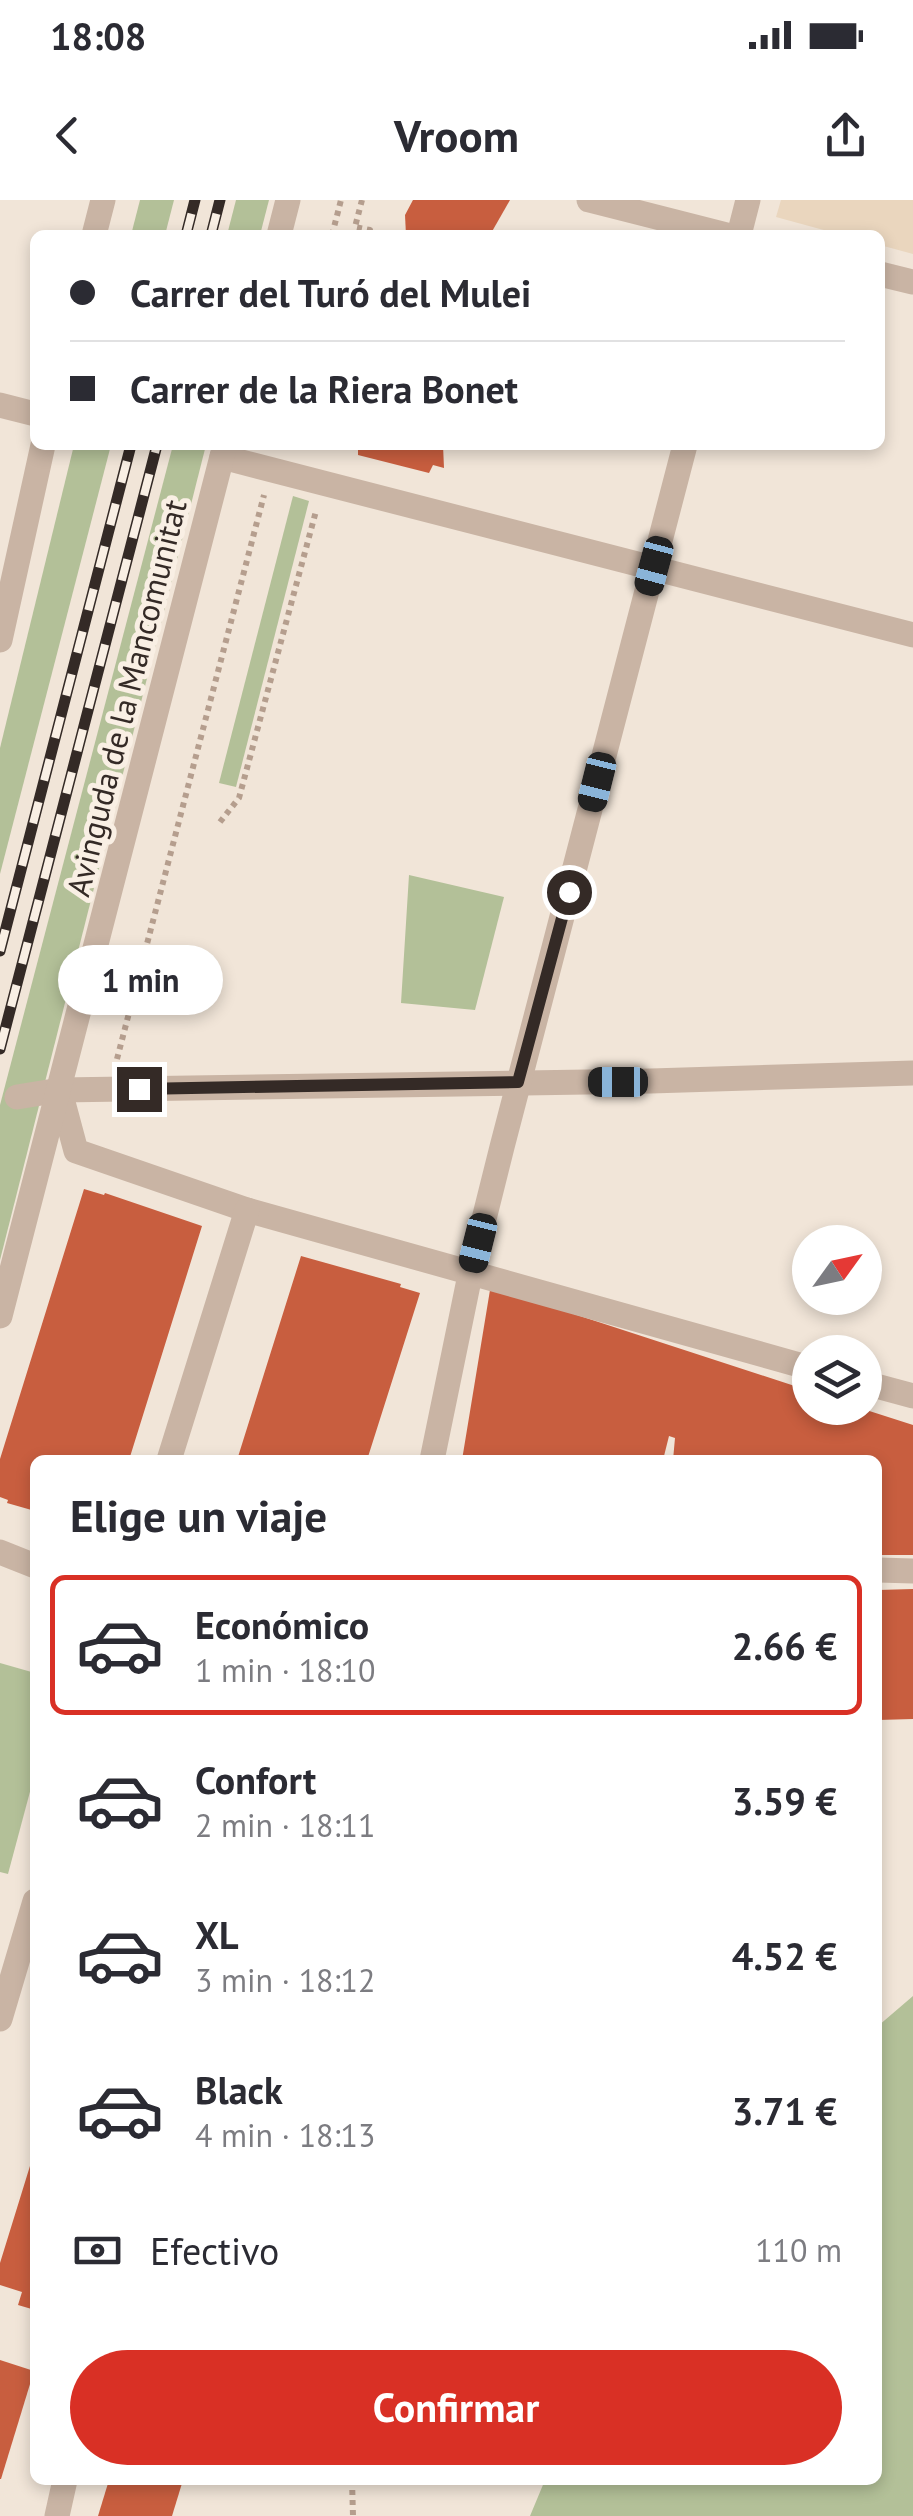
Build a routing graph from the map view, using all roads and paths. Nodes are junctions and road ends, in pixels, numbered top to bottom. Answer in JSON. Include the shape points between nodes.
{"nodes":[{"id":1,"x":103,"y":200,"type":"edge"},
{"id":2,"x":288,"y":200,"type":"edge"},
{"id":3,"x":341,"y":200,"type":"edge"},
{"id":4,"x":362,"y":200,"type":"edge"},
{"id":5,"x":589,"y":200,"type":"edge"},
{"id":6,"x":748,"y":200,"type":"edge"},
{"id":7,"x":95,"y":230,"type":"edge"},
{"id":8,"x":280,"y":230,"type":"edge"},
{"id":9,"x":333,"y":230,"type":"edge"},
{"id":10,"x":370,"y":230,"type":"edge"},
{"id":11,"x":708,"y":230,"type":"edge"},
{"id":12,"x":740,"y":230,"type":"edge"},
{"id":13,"x":885,"y":275,"type":"edge"},
{"id":14,"x":913,"y":282,"type":"edge"},
{"id":15,"x":0,"y":405,"type":"edge"},
{"id":16,"x":30,"y":413,"type":"edge"},
{"id":17,"x":42,"y":450,"type":"edge"},
{"id":18,"x":684,"y":450,"type":"edge"},
{"id":19,"x":224,"y":451,"type":"edge"},
{"id":20,"x":271,"y":468,"type":"junction"},
{"id":21,"x":304,"y":476,"type":"junction"},
{"id":22,"x":654,"y":566,"type":"junction"},
{"id":23,"x":913,"y":634,"type":"edge"},
{"id":24,"x":0,"y":640,"type":"edge"},
{"id":25,"x":220,"y":822,"type":"dead end"},
{"id":26,"x":913,"y":1073,"type":"edge"},
{"id":27,"x":518,"y":1082,"type":"junction"},
{"id":28,"x":60,"y":1090,"type":"junction"},
{"id":29,"x":108,"y":1090,"type":"junction"},
{"id":30,"x":18,"y":1097,"type":"dead end"},
{"id":31,"x":248,"y":1210,"type":"junction"},
{"id":32,"x":470,"y":1274,"type":"junction"},
{"id":33,"x":0,"y":1316,"type":"edge"},
{"id":34,"x":792,"y":1363,"type":"edge"},
{"id":35,"x":882,"y":1388,"type":"edge"},
{"id":36,"x":913,"y":1396,"type":"edge"},
{"id":37,"x":170,"y":1455,"type":"edge"},
{"id":38,"x":433,"y":1455,"type":"edge"},
{"id":39,"x":0,"y":1552,"type":"edge"},
{"id":40,"x":30,"y":1564,"type":"edge"},
{"id":41,"x":882,"y":1570,"type":"edge"},
{"id":42,"x":913,"y":1571,"type":"edge"},
{"id":43,"x":30,"y":1918,"type":"edge"},
{"id":44,"x":0,"y":2019,"type":"edge"},
{"id":45,"x":64,"y":2485,"type":"edge"},
{"id":46,"x":352,"y":2485,"type":"edge"},
{"id":47,"x":57,"y":2516,"type":"edge"},
{"id":48,"x":352,"y":2516,"type":"edge"}],
"edges":[{"from":1,"to":7,"type":"street"},
{"from":2,"to":8,"type":"street"},
{"from":3,"to":9,"type":"path"},
{"from":4,"to":10,"type":"path","via":[[355,227]]},
{"from":5,"to":11,"type":"street"},
{"from":6,"to":12,"type":"street"},
{"from":13,"to":14,"type":"street"},
{"from":15,"to":16,"type":"street"},
{"from":17,"to":24,"type":"street"},
{"from":18,"to":22,"type":"street"},
{"from":19,"to":20,"type":"street"},
{"from":19,"to":28,"type":"street","name":"Avinguda de la Mancomunitat"},
{"from":20,"to":21,"type":"street"},
{"from":20,"to":29,"type":"path"},
{"from":21,"to":22,"type":"street"},
{"from":21,"to":25,"type":"path","via":[[319,500],[240,798]]},
{"from":22,"to":23,"type":"street"},
{"from":22,"to":27,"type":"street"},
{"from":26,"to":27,"type":"street"},
{"from":27,"to":29,"type":"street"},
{"from":27,"to":32,"type":"street"},
{"from":28,"to":29,"type":"street"},
{"from":28,"to":30,"type":"street"},
{"from":28,"to":31,"type":"street","via":[[76,1151]]},
{"from":28,"to":33,"type":"street","name":"Avinguda de la Mancomunitat"},
{"from":31,"to":32,"type":"street"},
{"from":31,"to":37,"type":"street"},
{"from":32,"to":34,"type":"street"},
{"from":32,"to":38,"type":"street"},
{"from":35,"to":36,"type":"street"},
{"from":39,"to":40,"type":"street"},
{"from":41,"to":42,"type":"street"},
{"from":43,"to":44,"type":"street"},
{"from":45,"to":47,"type":"street"},
{"from":46,"to":48,"type":"path"}]}
